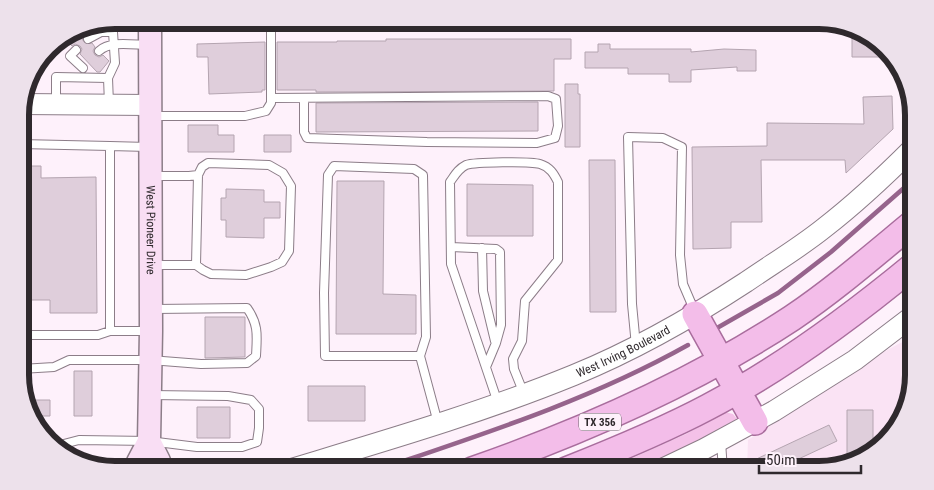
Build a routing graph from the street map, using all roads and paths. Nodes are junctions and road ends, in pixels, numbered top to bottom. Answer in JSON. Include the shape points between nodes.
{"nodes":[{"id":1,"x":150,"y":29,"type":"edge"},
{"id":2,"x":271,"y":29,"type":"edge"},
{"id":3,"x":100,"y":30,"type":"edge"},
{"id":4,"x":103,"y":30,"type":"edge"},
{"id":5,"x":88,"y":39,"type":"dead end"},
{"id":6,"x":113,"y":45,"type":"junction"},
{"id":7,"x":150,"y":45,"type":"junction"},
{"id":8,"x":76,"y":50,"type":"dead end"},
{"id":9,"x":99,"y":51,"type":"dead end"},
{"id":10,"x":77,"y":77,"type":"junction"},
{"id":11,"x":108,"y":78,"type":"junction"},
{"id":12,"x":271,"y":98,"type":"junction"},
{"id":13,"x":304,"y":98,"type":"junction"},
{"id":14,"x":29,"y":104,"type":"edge"},
{"id":15,"x":56,"y":105,"type":"junction"},
{"id":16,"x":109,"y":105,"type":"junction"},
{"id":17,"x":150,"y":111,"type":"junction"},
{"id":18,"x":29,"y":144,"type":"edge"},
{"id":19,"x":110,"y":146,"type":"junction"},
{"id":20,"x":150,"y":147,"type":"junction"},
{"id":21,"x":905,"y":156,"type":"edge"},
{"id":22,"x":198,"y":174,"type":"junction"},
{"id":23,"x":150,"y":176,"type":"junction"},
{"id":24,"x":905,"y":229,"type":"edge"},
{"id":25,"x":451,"y":247,"type":"junction"},
{"id":26,"x":482,"y":248,"type":"junction"},
{"id":27,"x":151,"y":264,"type":"junction"},
{"id":28,"x":196,"y":265,"type":"junction"},
{"id":29,"x":905,"y":273,"type":"edge"},
{"id":30,"x":695,"y":314,"type":"junction"},
{"id":31,"x":151,"y":320,"type":"junction"},
{"id":32,"x":905,"y":322,"type":"edge"},
{"id":33,"x":110,"y":331,"type":"junction"},
{"id":34,"x":29,"y":335,"type":"edge"},
{"id":35,"x":496,"y":343,"type":"junction"},
{"id":36,"x":636,"y":346,"type":"junction"},
{"id":37,"x":420,"y":356,"type":"junction"},
{"id":38,"x":150,"y":360,"type":"junction"},
{"id":39,"x":721,"y":361,"type":"junction"},
{"id":40,"x":486,"y":367,"type":"junction"},
{"id":41,"x":29,"y":368,"type":"edge"},
{"id":42,"x":737,"y":390,"type":"junction"},
{"id":43,"x":524,"y":394,"type":"junction"},
{"id":44,"x":150,"y":395,"type":"junction"},
{"id":45,"x":498,"y":403,"type":"junction"},
{"id":46,"x":754,"y":422,"type":"junction"},
{"id":47,"x":438,"y":423,"type":"junction"},
{"id":48,"x":149,"y":440,"type":"junction"},
{"id":49,"x":720,"y":440,"type":"junction"},
{"id":50,"x":64,"y":444,"type":"edge"},
{"id":51,"x":138,"y":461,"type":"edge"},
{"id":52,"x":159,"y":461,"type":"edge"},
{"id":53,"x":317,"y":461,"type":"edge"},
{"id":54,"x":496,"y":461,"type":"edge"},
{"id":55,"x":587,"y":461,"type":"edge"},
{"id":56,"x":678,"y":461,"type":"edge"},
{"id":57,"x":722,"y":461,"type":"edge"}],
"edges":[{"from":1,"to":7,"type":"main road","name":"West Pioneer Drive"},
{"from":2,"to":12,"type":"lane"},
{"from":3,"to":5,"type":"lane"},
{"from":4,"to":6,"type":"lane","via":[[112,32]]},
{"from":6,"to":7,"type":"lane"},
{"from":6,"to":9,"type":"lane"},
{"from":6,"to":11,"type":"lane","via":[[115,63]]},
{"from":7,"to":17,"type":"main road","name":"West Pioneer Drive"},
{"from":8,"to":10,"type":"lane","via":[[70,56],[86,65]]},
{"from":10,"to":11,"type":"lane"},
{"from":10,"to":15,"type":"lane","via":[[56,77]]},
{"from":11,"to":16,"type":"lane"},
{"from":12,"to":13,"type":"lane"},
{"from":12,"to":17,"type":"lane","via":[[266,111],[245,116]]},
{"from":13,"to":13,"type":"lane","via":[[548,96],[556,99],[558,126],[555,138],[537,143],[307,138],[304,132]]},
{"from":14,"to":15,"type":"street"},
{"from":15,"to":16,"type":"street"},
{"from":16,"to":17,"type":"street"},
{"from":17,"to":20,"type":"main road","name":"West Pioneer Drive"},
{"from":18,"to":19,"type":"lane"},
{"from":19,"to":20,"type":"lane"},
{"from":19,"to":33,"type":"lane"},
{"from":20,"to":23,"type":"main road","name":"West Pioneer Drive"},
{"from":21,"to":30,"type":"street","name":"West Irving Boulevard","via":[[824,228]]},
{"from":22,"to":23,"type":"lane"},
{"from":22,"to":28,"type":"lane"},
{"from":22,"to":28,"type":"lane","via":[[208,163],[270,165],[283,173],[291,186],[289,251],[282,262],[246,275],[211,274]]},
{"from":23,"to":27,"type":"main road","name":"West Pioneer Drive"},
{"from":24,"to":39,"type":"main road","number":"TX 356","via":[[794,316]]},
{"from":25,"to":26,"type":"lane"},
{"from":25,"to":40,"type":"lane","via":[[451,264]]},
{"from":25,"to":43,"type":"lane","via":[[450,182],[458,171],[468,164],[523,162],[541,164],[553,171],[558,182],[558,260],[525,301],[522,341],[514,359],[514,369]]},
{"from":26,"to":35,"type":"lane","via":[[483,292]]},
{"from":26,"to":35,"type":"lane","via":[[496,249],[501,257],[501,325]]},
{"from":27,"to":28,"type":"lane"},
{"from":27,"to":31,"type":"main road","name":"West Pioneer Drive"},
{"from":29,"to":42,"type":"main road","number":"TX 356","via":[[806,347]]},
{"from":30,"to":36,"type":"street","name":"West Irving Boulevard"},
{"from":30,"to":36,"type":"lane","via":[[683,284],[680,255],[682,147],[663,138],[628,137],[631,295]]},
{"from":30,"to":39,"type":"main road"},
{"from":31,"to":33,"type":"lane"},
{"from":31,"to":38,"type":"main road","name":"West Pioneer Drive"},
{"from":31,"to":38,"type":"lane","via":[[247,308],[255,320],[257,338],[256,356],[247,363]]},
{"from":32,"to":46,"type":"street","via":[[855,360]]},
{"from":33,"to":34,"type":"lane","via":[[98,335]]},
{"from":35,"to":40,"type":"lane"},
{"from":36,"to":43,"type":"street","name":"West Irving Boulevard"},
{"from":37,"to":37,"type":"lane","via":[[426,337],[423,175],[414,169],[334,166],[328,176],[325,356]]},
{"from":37,"to":47,"type":"lane"},
{"from":38,"to":41,"type":"lane","via":[[68,360],[54,367]]},
{"from":38,"to":44,"type":"main road","name":"West Pioneer Drive"},
{"from":39,"to":42,"type":"main road"},
{"from":39,"to":54,"type":"main road","number":"TX 356","via":[[595,424]]},
{"from":40,"to":45,"type":"lane"},
{"from":42,"to":46,"type":"main road"},
{"from":42,"to":55,"type":"main road","number":"TX 356","via":[[709,407]]},
{"from":43,"to":45,"type":"street","name":"West Irving Boulevard"},
{"from":44,"to":48,"type":"main road","name":"West Pioneer Drive"},
{"from":44,"to":48,"type":"lane","via":[[228,396],[251,400],[259,409],[259,428],[256,442],[242,447],[197,447]]},
{"from":45,"to":47,"type":"street","name":"West Irving Boulevard"},
{"from":46,"to":49,"type":"street"},
{"from":47,"to":53,"type":"street","name":"West Irving Boulevard"},
{"from":48,"to":50,"type":"lane","via":[[79,440]]},
{"from":48,"to":51,"type":"main road","name":"West Pioneer Drive"},
{"from":48,"to":52,"type":"main road","name":"West Pioneer Drive"},
{"from":49,"to":56,"type":"street"},
{"from":49,"to":57,"type":"lane"}]}
